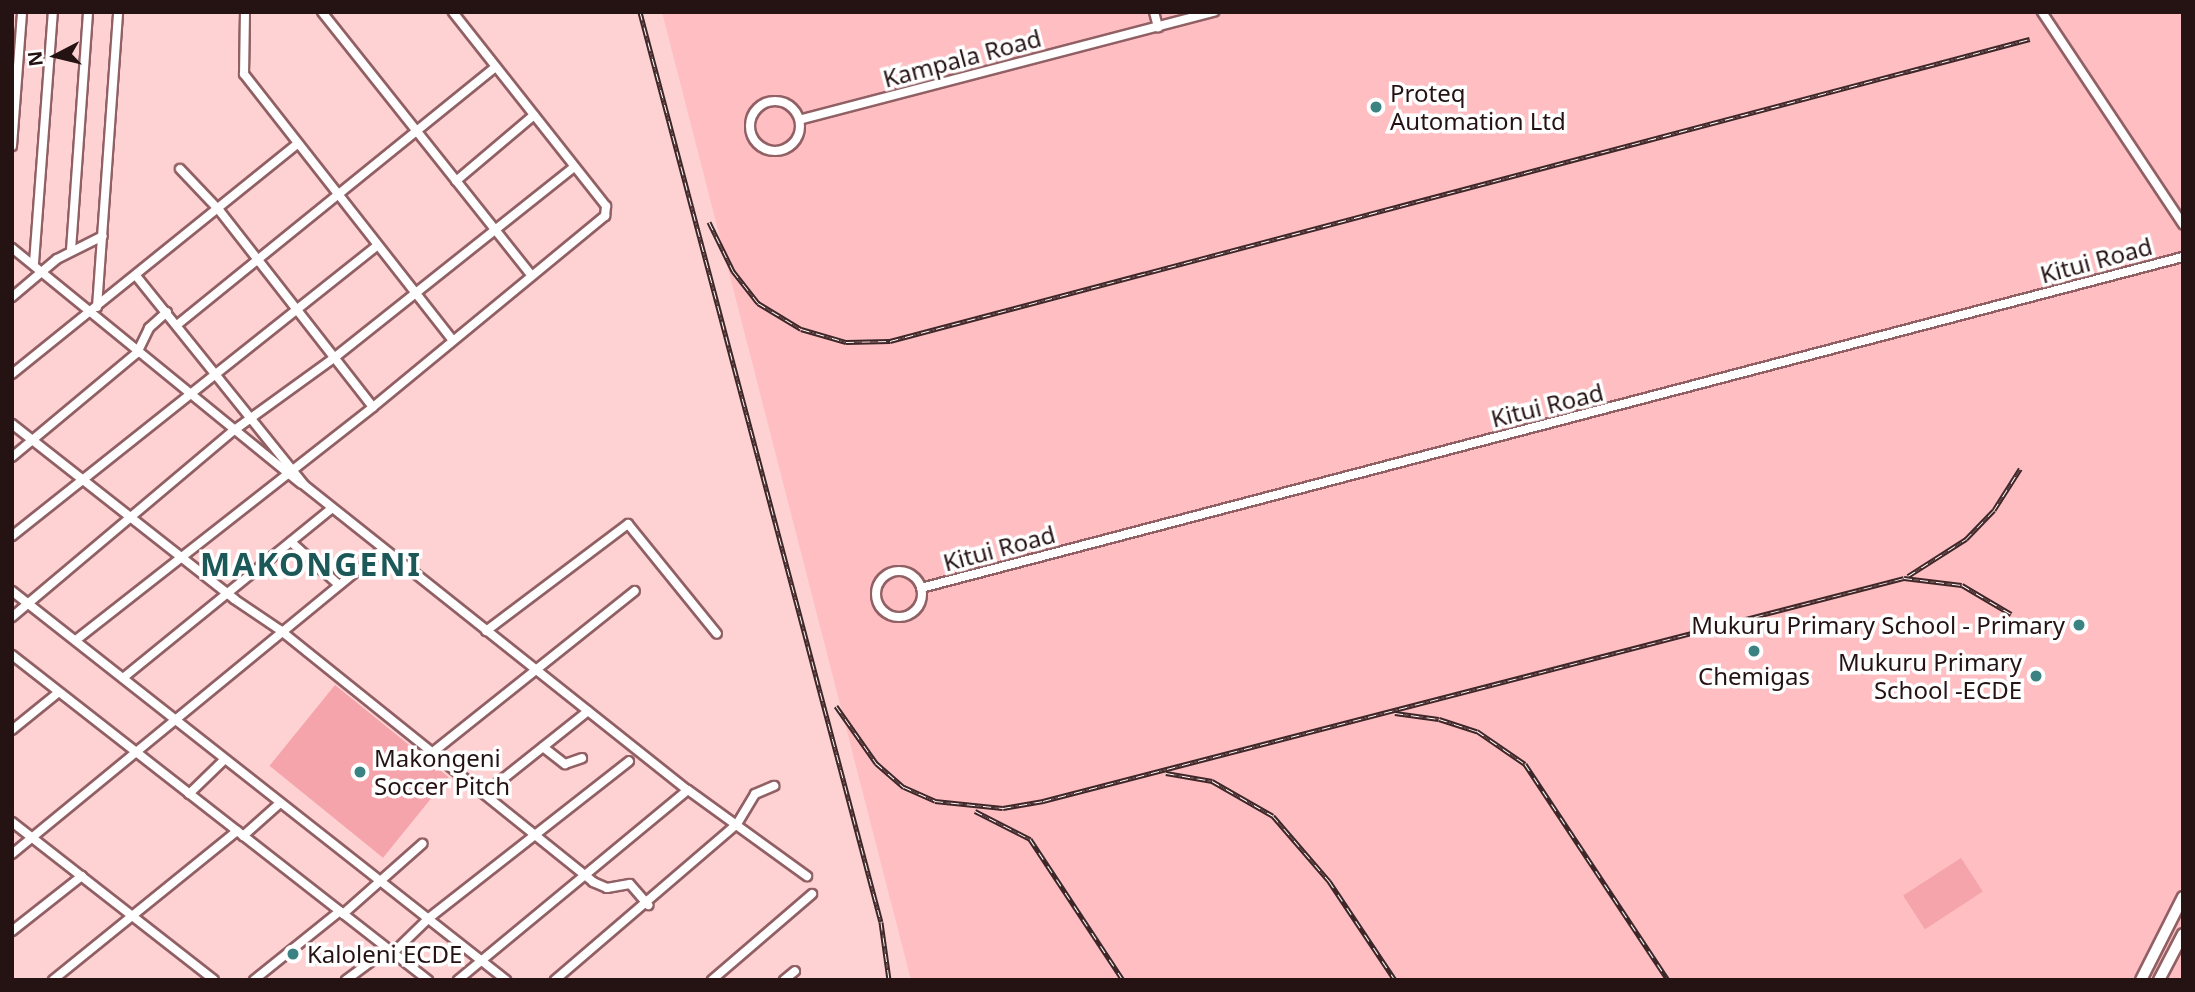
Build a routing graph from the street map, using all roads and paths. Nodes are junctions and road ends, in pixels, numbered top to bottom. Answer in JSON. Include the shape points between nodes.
{"nodes":[{"id":1,"x":22,"y":12,"type":"edge"},
{"id":2,"x":53,"y":12,"type":"edge"},
{"id":3,"x":88,"y":12,"type":"edge"},
{"id":4,"x":118,"y":12,"type":"edge"},
{"id":5,"x":244,"y":12,"type":"edge"},
{"id":6,"x":322,"y":12,"type":"edge"},
{"id":7,"x":453,"y":12,"type":"edge"},
{"id":8,"x":1154,"y":12,"type":"edge"},
{"id":9,"x":1214,"y":12,"type":"edge"},
{"id":10,"x":2042,"y":12,"type":"edge"},
{"id":11,"x":1158,"y":27,"type":"junction"},
{"id":12,"x":496,"y":66,"type":"junction"},
{"id":13,"x":534,"y":115,"type":"junction"},
{"id":14,"x":802,"y":119,"type":"junction"},
{"id":15,"x":417,"y":132,"type":"junction"},
{"id":16,"x":296,"y":145,"type":"junction"},
{"id":17,"x":12,"y":146,"type":"edge"},
{"id":18,"x":574,"y":167,"type":"junction"},
{"id":19,"x":180,"y":169,"type":"dead end"},
{"id":20,"x":456,"y":181,"type":"junction"},
{"id":21,"x":337,"y":196,"type":"junction"},
{"id":22,"x":219,"y":210,"type":"junction"},
{"id":23,"x":2183,"y":224,"type":"edge"},
{"id":24,"x":496,"y":231,"type":"junction"},
{"id":25,"x":103,"y":236,"type":"junction"},
{"id":26,"x":376,"y":246,"type":"junction"},
{"id":27,"x":12,"y":248,"type":"edge"},
{"id":28,"x":71,"y":250,"type":"junction"},
{"id":29,"x":2183,"y":257,"type":"edge"},
{"id":30,"x":257,"y":260,"type":"junction"},
{"id":31,"x":34,"y":263,"type":"junction"},
{"id":32,"x":43,"y":271,"type":"junction"},
{"id":33,"x":532,"y":276,"type":"junction"},
{"id":34,"x":137,"y":277,"type":"junction"},
{"id":35,"x":414,"y":294,"type":"junction"},
{"id":36,"x":12,"y":297,"type":"edge"},
{"id":37,"x":94,"y":309,"type":"junction"},
{"id":38,"x":295,"y":309,"type":"junction"},
{"id":39,"x":167,"y":312,"type":"junction"},
{"id":40,"x":177,"y":325,"type":"junction"},
{"id":41,"x":452,"y":339,"type":"junction"},
{"id":42,"x":136,"y":353,"type":"junction"},
{"id":43,"x":334,"y":358,"type":"junction"},
{"id":44,"x":216,"y":373,"type":"junction"},
{"id":45,"x":12,"y":374,"type":"edge"},
{"id":46,"x":188,"y":394,"type":"junction"},
{"id":47,"x":373,"y":407,"type":"junction"},
{"id":48,"x":252,"y":417,"type":"junction"},
{"id":49,"x":12,"y":424,"type":"edge"},
{"id":50,"x":233,"y":431,"type":"junction"},
{"id":51,"x":33,"y":442,"type":"junction"},
{"id":52,"x":12,"y":457,"type":"edge"},
{"id":53,"x":294,"y":468,"type":"junction"},
{"id":54,"x":286,"y":473,"type":"junction"},
{"id":55,"x":83,"y":480,"type":"junction"},
{"id":56,"x":304,"y":485,"type":"junction"},
{"id":57,"x":332,"y":508,"type":"junction"},
{"id":58,"x":130,"y":516,"type":"junction"},
{"id":59,"x":12,"y":536,"type":"edge"},
{"id":60,"x":291,"y":542,"type":"junction"},
{"id":61,"x":383,"y":548,"type":"junction"},
{"id":62,"x":181,"y":556,"type":"junction"},
{"id":63,"x":338,"y":584,"type":"junction"},
{"id":64,"x":921,"y":588,"type":"junction"},
{"id":65,"x":12,"y":591,"type":"edge"},
{"id":66,"x":635,"y":591,"type":"dead end"},
{"id":67,"x":229,"y":595,"type":"junction"},
{"id":68,"x":26,"y":602,"type":"junction"},
{"id":69,"x":12,"y":617,"type":"edge"},
{"id":70,"x":280,"y":629,"type":"junction"},
{"id":71,"x":486,"y":631,"type":"junction"},
{"id":72,"x":717,"y":634,"type":"dead end"},
{"id":73,"x":76,"y":640,"type":"junction"},
{"id":74,"x":12,"y":656,"type":"edge"},
{"id":75,"x":536,"y":670,"type":"junction"},
{"id":76,"x":123,"y":678,"type":"junction"},
{"id":77,"x":59,"y":692,"type":"junction"},
{"id":78,"x":588,"y":711,"type":"junction"},
{"id":79,"x":175,"y":719,"type":"junction"},
{"id":80,"x":12,"y":730,"type":"edge"},
{"id":81,"x":543,"y":747,"type":"junction"},
{"id":82,"x":433,"y":752,"type":"junction"},
{"id":83,"x":137,"y":753,"type":"junction"},
{"id":84,"x":582,"y":758,"type":"dead end"},
{"id":85,"x":224,"y":761,"type":"junction"},
{"id":86,"x":629,"y":761,"type":"dead end"},
{"id":87,"x":774,"y":786,"type":"dead end"},
{"id":88,"x":688,"y":790,"type":"junction"},
{"id":89,"x":189,"y":794,"type":"junction"},
{"id":90,"x":484,"y":794,"type":"junction"},
{"id":91,"x":280,"y":803,"type":"junction"},
{"id":92,"x":12,"y":822,"type":"edge"},
{"id":93,"x":737,"y":824,"type":"junction"},
{"id":94,"x":240,"y":834,"type":"junction"},
{"id":95,"x":536,"y":835,"type":"junction"},
{"id":96,"x":33,"y":838,"type":"junction"},
{"id":97,"x":422,"y":844,"type":"dead end"},
{"id":98,"x":12,"y":854,"type":"edge"},
{"id":99,"x":585,"y":873,"type":"junction"},
{"id":100,"x":82,"y":876,"type":"junction"},
{"id":101,"x":807,"y":876,"type":"dead end"},
{"id":102,"x":379,"y":878,"type":"junction"},
{"id":103,"x":812,"y":894,"type":"dead end"},
{"id":104,"x":2183,"y":897,"type":"edge"},
{"id":105,"x":648,"y":905,"type":"junction"},
{"id":106,"x":341,"y":913,"type":"junction"},
{"id":107,"x":132,"y":916,"type":"junction"},
{"id":108,"x":429,"y":918,"type":"junction"},
{"id":109,"x":12,"y":931,"type":"edge"},
{"id":110,"x":2183,"y":934,"type":"edge"},
{"id":111,"x":390,"y":951,"type":"junction"},
{"id":112,"x":480,"y":959,"type":"junction"},
{"id":113,"x":795,"y":971,"type":"dead end"},
{"id":114,"x":53,"y":980,"type":"edge"},
{"id":115,"x":214,"y":980,"type":"edge"},
{"id":116,"x":254,"y":980,"type":"edge"},
{"id":117,"x":346,"y":980,"type":"edge"},
{"id":118,"x":428,"y":980,"type":"edge"},
{"id":119,"x":458,"y":980,"type":"edge"},
{"id":120,"x":506,"y":980,"type":"edge"},
{"id":121,"x":555,"y":980,"type":"edge"},
{"id":122,"x":712,"y":980,"type":"edge"},
{"id":123,"x":785,"y":980,"type":"edge"},
{"id":124,"x":2141,"y":980,"type":"edge"},
{"id":125,"x":2160,"y":980,"type":"edge"}],
"edges":[{"from":1,"to":17,"type":"street"},
{"from":2,"to":31,"type":"street"},
{"from":3,"to":28,"type":"street"},
{"from":4,"to":25,"type":"street"},
{"from":5,"to":16,"type":"street","via":[[244,74]]},
{"from":6,"to":15,"type":"street"},
{"from":7,"to":12,"type":"street"},
{"from":8,"to":11,"type":"street"},
{"from":9,"to":11,"type":"street","name":"Kampala Road"},
{"from":10,"to":23,"type":"street"},
{"from":11,"to":14,"type":"street","name":"Kampala Road"},
{"from":12,"to":13,"type":"street"},
{"from":12,"to":15,"type":"street"},
{"from":13,"to":18,"type":"street"},
{"from":13,"to":20,"type":"street"},
{"from":14,"to":14,"type":"street","via":[[791,145],[775,151],[758,145],[750,129],[755,111],[770,102],[788,105]]},
{"from":15,"to":20,"type":"street"},
{"from":15,"to":21,"type":"street"},
{"from":16,"to":21,"type":"street"},
{"from":16,"to":22,"type":"street"},
{"from":18,"to":24,"type":"street"},
{"from":18,"to":33,"type":"street","via":[[607,211]]},
{"from":19,"to":22,"type":"street"},
{"from":20,"to":24,"type":"street"},
{"from":21,"to":26,"type":"street"},
{"from":21,"to":30,"type":"street"},
{"from":22,"to":30,"type":"street"},
{"from":22,"to":34,"type":"street"},
{"from":24,"to":33,"type":"street"},
{"from":24,"to":35,"type":"street"},
{"from":25,"to":28,"type":"street"},
{"from":25,"to":37,"type":"street"},
{"from":26,"to":35,"type":"street"},
{"from":26,"to":38,"type":"street"},
{"from":27,"to":31,"type":"street"},
{"from":28,"to":32,"type":"street"},
{"from":29,"to":64,"type":"street","name":"Kitui Road"},
{"from":30,"to":38,"type":"street"},
{"from":30,"to":40,"type":"street"},
{"from":31,"to":32,"type":"street"},
{"from":32,"to":36,"type":"street"},
{"from":32,"to":37,"type":"street"},
{"from":33,"to":41,"type":"street"},
{"from":34,"to":37,"type":"street"},
{"from":34,"to":39,"type":"street"},
{"from":35,"to":41,"type":"street"},
{"from":35,"to":43,"type":"street"},
{"from":37,"to":42,"type":"street"},
{"from":37,"to":45,"type":"street"},
{"from":38,"to":43,"type":"street"},
{"from":38,"to":44,"type":"street"},
{"from":39,"to":40,"type":"street"},
{"from":39,"to":42,"type":"street","via":[[149,328]]},
{"from":40,"to":44,"type":"street"},
{"from":41,"to":47,"type":"street"},
{"from":42,"to":46,"type":"street"},
{"from":42,"to":51,"type":"street"},
{"from":43,"to":47,"type":"street"},
{"from":43,"to":48,"type":"street"},
{"from":44,"to":46,"type":"street"},
{"from":44,"to":48,"type":"street"},
{"from":46,"to":50,"type":"street"},
{"from":46,"to":55,"type":"street"},
{"from":47,"to":53,"type":"street"},
{"from":48,"to":50,"type":"street"},
{"from":48,"to":53,"type":"street"},
{"from":49,"to":51,"type":"street"},
{"from":50,"to":54,"type":"street"},
{"from":50,"to":58,"type":"street"},
{"from":51,"to":52,"type":"street"},
{"from":51,"to":55,"type":"street"},
{"from":53,"to":54,"type":"street"},
{"from":53,"to":56,"type":"street"},
{"from":54,"to":56,"type":"street"},
{"from":54,"to":62,"type":"street"},
{"from":55,"to":58,"type":"street"},
{"from":55,"to":59,"type":"street"},
{"from":56,"to":57,"type":"street"},
{"from":57,"to":60,"type":"street"},
{"from":57,"to":61,"type":"street"},
{"from":58,"to":62,"type":"street"},
{"from":58,"to":68,"type":"street"},
{"from":60,"to":63,"type":"street"},
{"from":60,"to":67,"type":"street"},
{"from":61,"to":63,"type":"street"},
{"from":61,"to":71,"type":"street"},
{"from":62,"to":67,"type":"street"},
{"from":62,"to":73,"type":"street"},
{"from":63,"to":70,"type":"street"},
{"from":64,"to":64,"type":"street","via":[[909,573],[891,572],[878,584],[876,599],[885,612],[904,616],[920,604]]},
{"from":65,"to":68,"type":"street"},
{"from":66,"to":75,"type":"street"},
{"from":67,"to":70,"type":"street"},
{"from":67,"to":76,"type":"street"},
{"from":68,"to":69,"type":"street"},
{"from":68,"to":73,"type":"street"},
{"from":70,"to":79,"type":"street"},
{"from":70,"to":82,"type":"street"},
{"from":71,"to":72,"type":"street","via":[[628,523]]},
{"from":71,"to":75,"type":"street"},
{"from":73,"to":76,"type":"street"},
{"from":74,"to":77,"type":"street"},
{"from":75,"to":78,"type":"street"},
{"from":75,"to":82,"type":"street"},
{"from":76,"to":79,"type":"street"},
{"from":77,"to":80,"type":"street"},
{"from":77,"to":83,"type":"street"},
{"from":78,"to":81,"type":"street"},
{"from":78,"to":88,"type":"street"},
{"from":79,"to":83,"type":"street"},
{"from":79,"to":85,"type":"street"},
{"from":81,"to":84,"type":"street","via":[[560,763]]},
{"from":81,"to":90,"type":"street"},
{"from":82,"to":90,"type":"street"},
{"from":83,"to":89,"type":"street"},
{"from":83,"to":96,"type":"street"},
{"from":85,"to":89,"type":"street"},
{"from":85,"to":91,"type":"street"},
{"from":86,"to":95,"type":"street"},
{"from":87,"to":93,"type":"street","via":[[755,794]]},
{"from":88,"to":93,"type":"street"},
{"from":88,"to":99,"type":"street"},
{"from":89,"to":94,"type":"street"},
{"from":90,"to":95,"type":"street"},
{"from":91,"to":94,"type":"street"},
{"from":91,"to":102,"type":"street"},
{"from":92,"to":96,"type":"street"},
{"from":93,"to":101,"type":"street"},
{"from":93,"to":105,"type":"street"},
{"from":94,"to":106,"type":"street"},
{"from":94,"to":107,"type":"street"},
{"from":95,"to":99,"type":"street"},
{"from":95,"to":108,"type":"street"},
{"from":96,"to":98,"type":"street"},
{"from":96,"to":100,"type":"street"},
{"from":97,"to":102,"type":"street"},
{"from":99,"to":105,"type":"street","via":[[602,888],[630,884]]},
{"from":99,"to":112,"type":"street"},
{"from":100,"to":107,"type":"street"},
{"from":100,"to":109,"type":"street"},
{"from":102,"to":106,"type":"street"},
{"from":102,"to":108,"type":"street"},
{"from":103,"to":122,"type":"street"},
{"from":104,"to":124,"type":"main road"},
{"from":105,"to":121,"type":"street"},
{"from":106,"to":111,"type":"street"},
{"from":106,"to":116,"type":"street"},
{"from":107,"to":114,"type":"street"},
{"from":107,"to":115,"type":"street"},
{"from":108,"to":111,"type":"street"},
{"from":108,"to":112,"type":"street"},
{"from":110,"to":125,"type":"main road"},
{"from":111,"to":117,"type":"street"},
{"from":111,"to":118,"type":"street"},
{"from":112,"to":119,"type":"street"},
{"from":112,"to":120,"type":"street"},
{"from":113,"to":123,"type":"street"}]}
